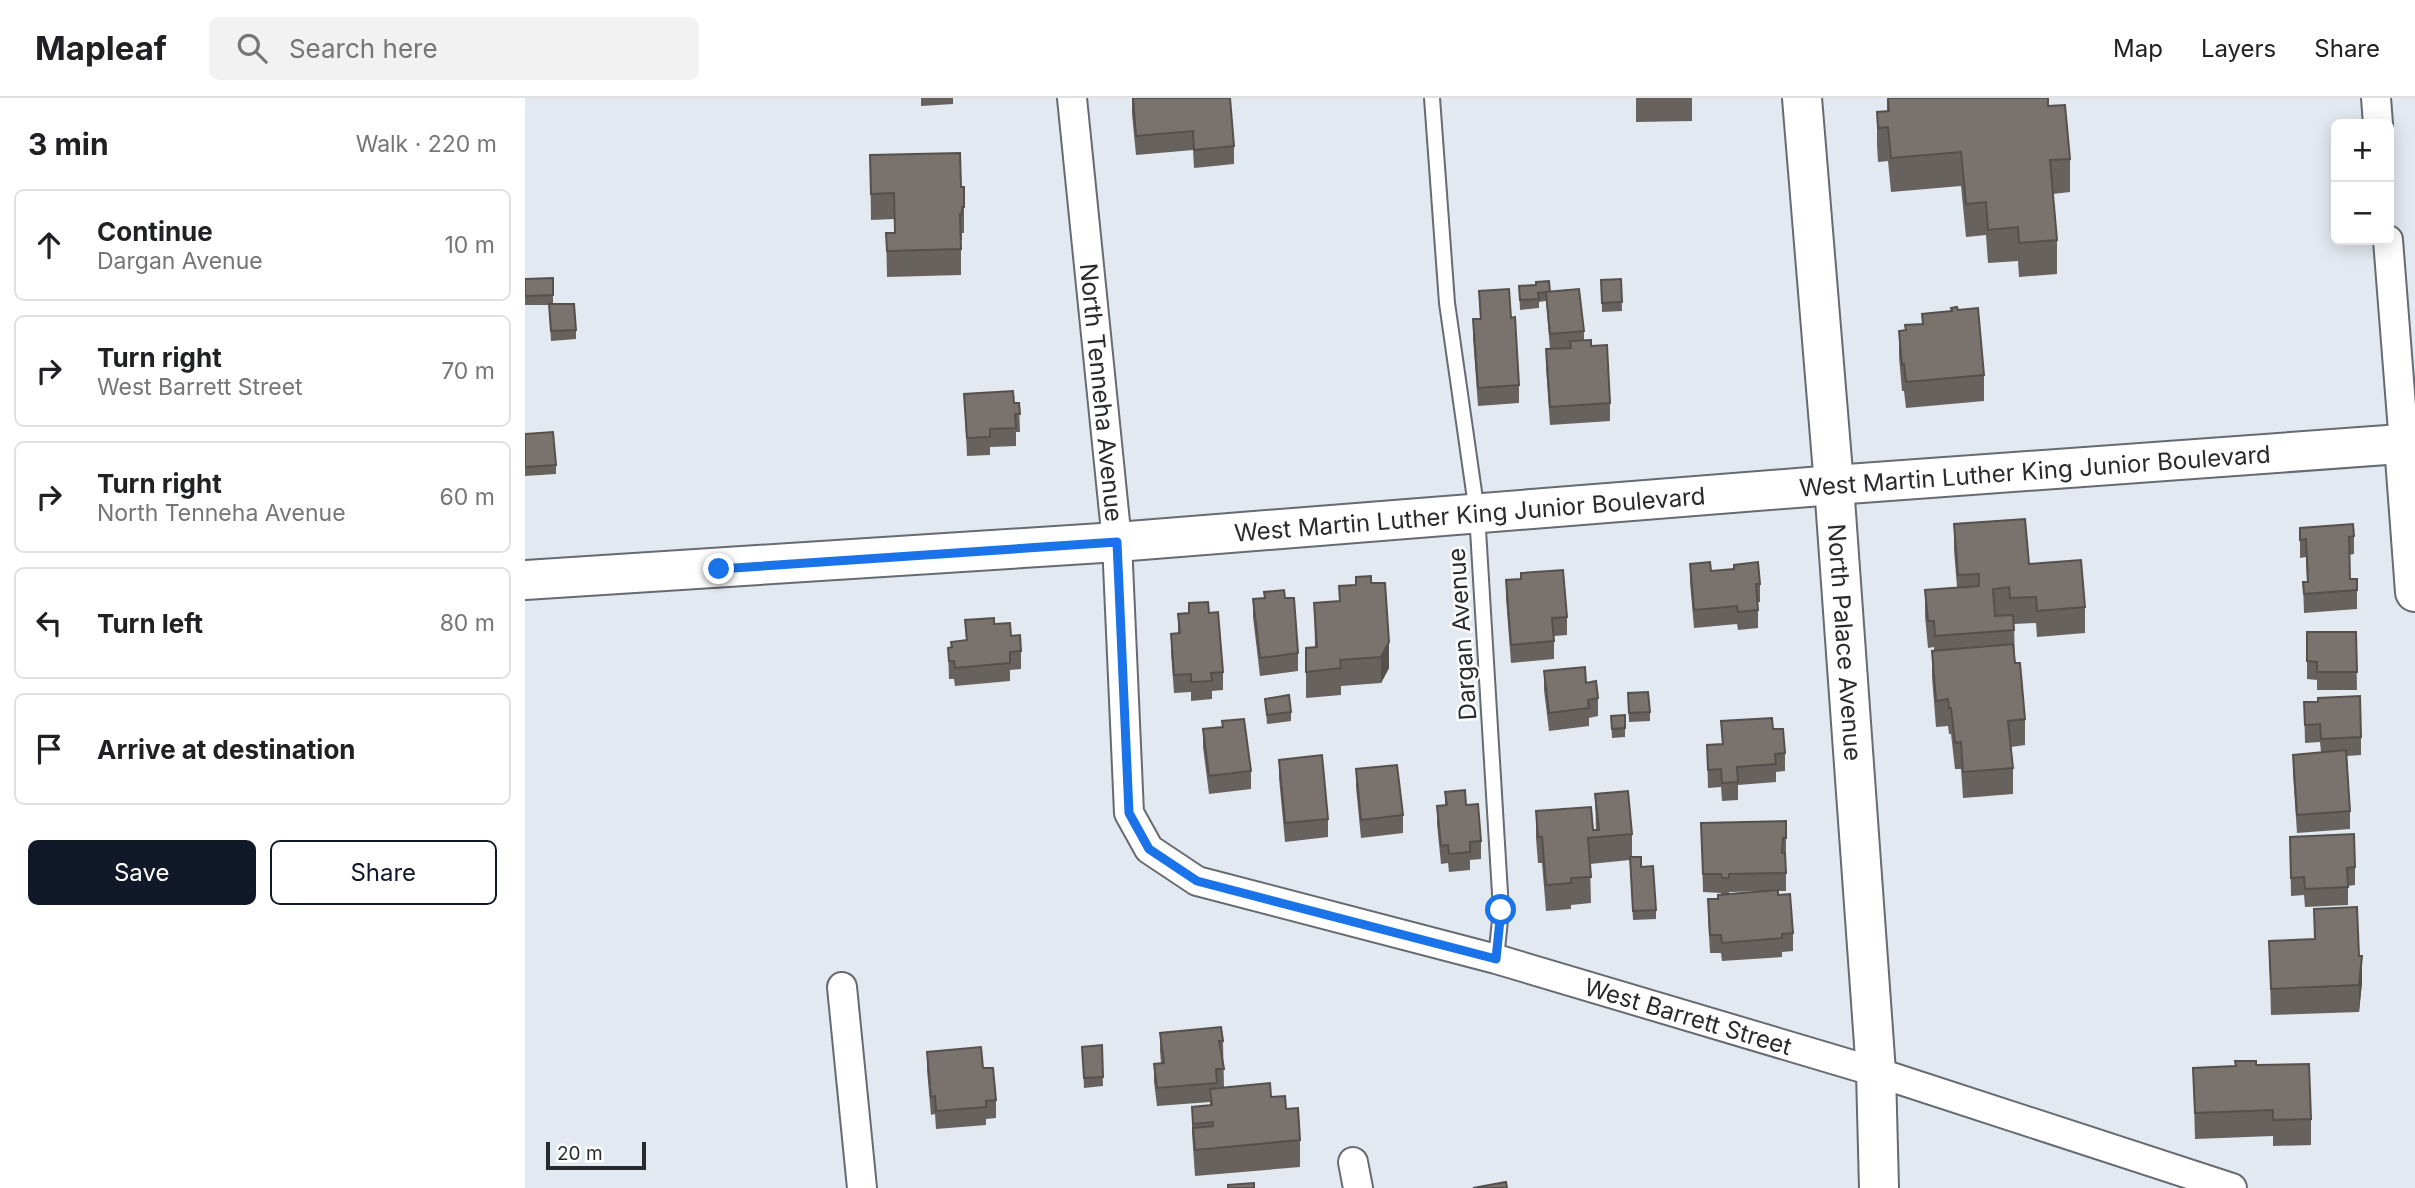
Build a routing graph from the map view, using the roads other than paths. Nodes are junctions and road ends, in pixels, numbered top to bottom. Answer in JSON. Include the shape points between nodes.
{"nodes":[{"id":1,"x":1072,"y":98,"type":"edge"},
{"id":2,"x":1432,"y":98,"type":"edge"},
{"id":3,"x":1802,"y":98,"type":"edge"},
{"id":4,"x":2376,"y":98,"type":"edge"},
{"id":5,"x":2378,"y":119,"type":"edge"},
{"id":6,"x":2389,"y":245,"type":"edge"},
{"id":7,"x":2409,"y":444,"type":"edge"},
{"id":8,"x":1834,"y":485,"type":"junction"},
{"id":9,"x":1477,"y":513,"type":"junction"},
{"id":10,"x":1117,"y":542,"type":"junction"},
{"id":11,"x":525,"y":580,"type":"edge"},
{"id":12,"x":2415,"y":592,"type":"edge"},
{"id":13,"x":1149,"y":849,"type":"joint"},
{"id":14,"x":1496,"y":959,"type":"junction"},
{"id":15,"x":842,"y":987,"type":"dead end"},
{"id":16,"x":1876,"y":1072,"type":"junction"},
{"id":17,"x":862,"y":1188,"type":"edge"},
{"id":18,"x":1879,"y":1188,"type":"edge"},
{"id":19,"x":2232,"y":1188,"type":"edge"}],
"edges":[{"from":1,"to":10,"type":"street","name":"North Tenneha Avenue"},
{"from":2,"to":9,"type":"lane","name":"Dargan Avenue","via":[[1447,303]]},
{"from":3,"to":8,"type":"main road","name":"North Palace Avenue"},
{"from":4,"to":5,"type":"street"},
{"from":6,"to":7,"type":"street"},
{"from":7,"to":8,"type":"main road","name":"West Martin Luther King Junior Boulevard"},
{"from":7,"to":12,"type":"main road"},
{"from":8,"to":9,"type":"main road","name":"West Martin Luther King Junior Boulevard"},
{"from":8,"to":16,"type":"main road","name":"North Palace Avenue"},
{"from":9,"to":10,"type":"main road","name":"West Martin Luther King Junior Boulevard"},
{"from":9,"to":14,"type":"lane","name":"Dargan Avenue","via":[[1501,910]]},
{"from":10,"to":11,"type":"main road","name":"West Martin Luther King Junior Boulevard"},
{"from":10,"to":13,"type":"street","name":"North Tenneha Avenue","via":[[1129,813]]},
{"from":13,"to":14,"type":"street","name":"West Barrett Street","via":[[1197,881]]},
{"from":14,"to":16,"type":"street","name":"West Barrett Street"},
{"from":15,"to":17,"type":"street"},
{"from":16,"to":18,"type":"main road","name":"North Palace Avenue"},
{"from":16,"to":19,"type":"street","name":"West Barrett Street"}]}
